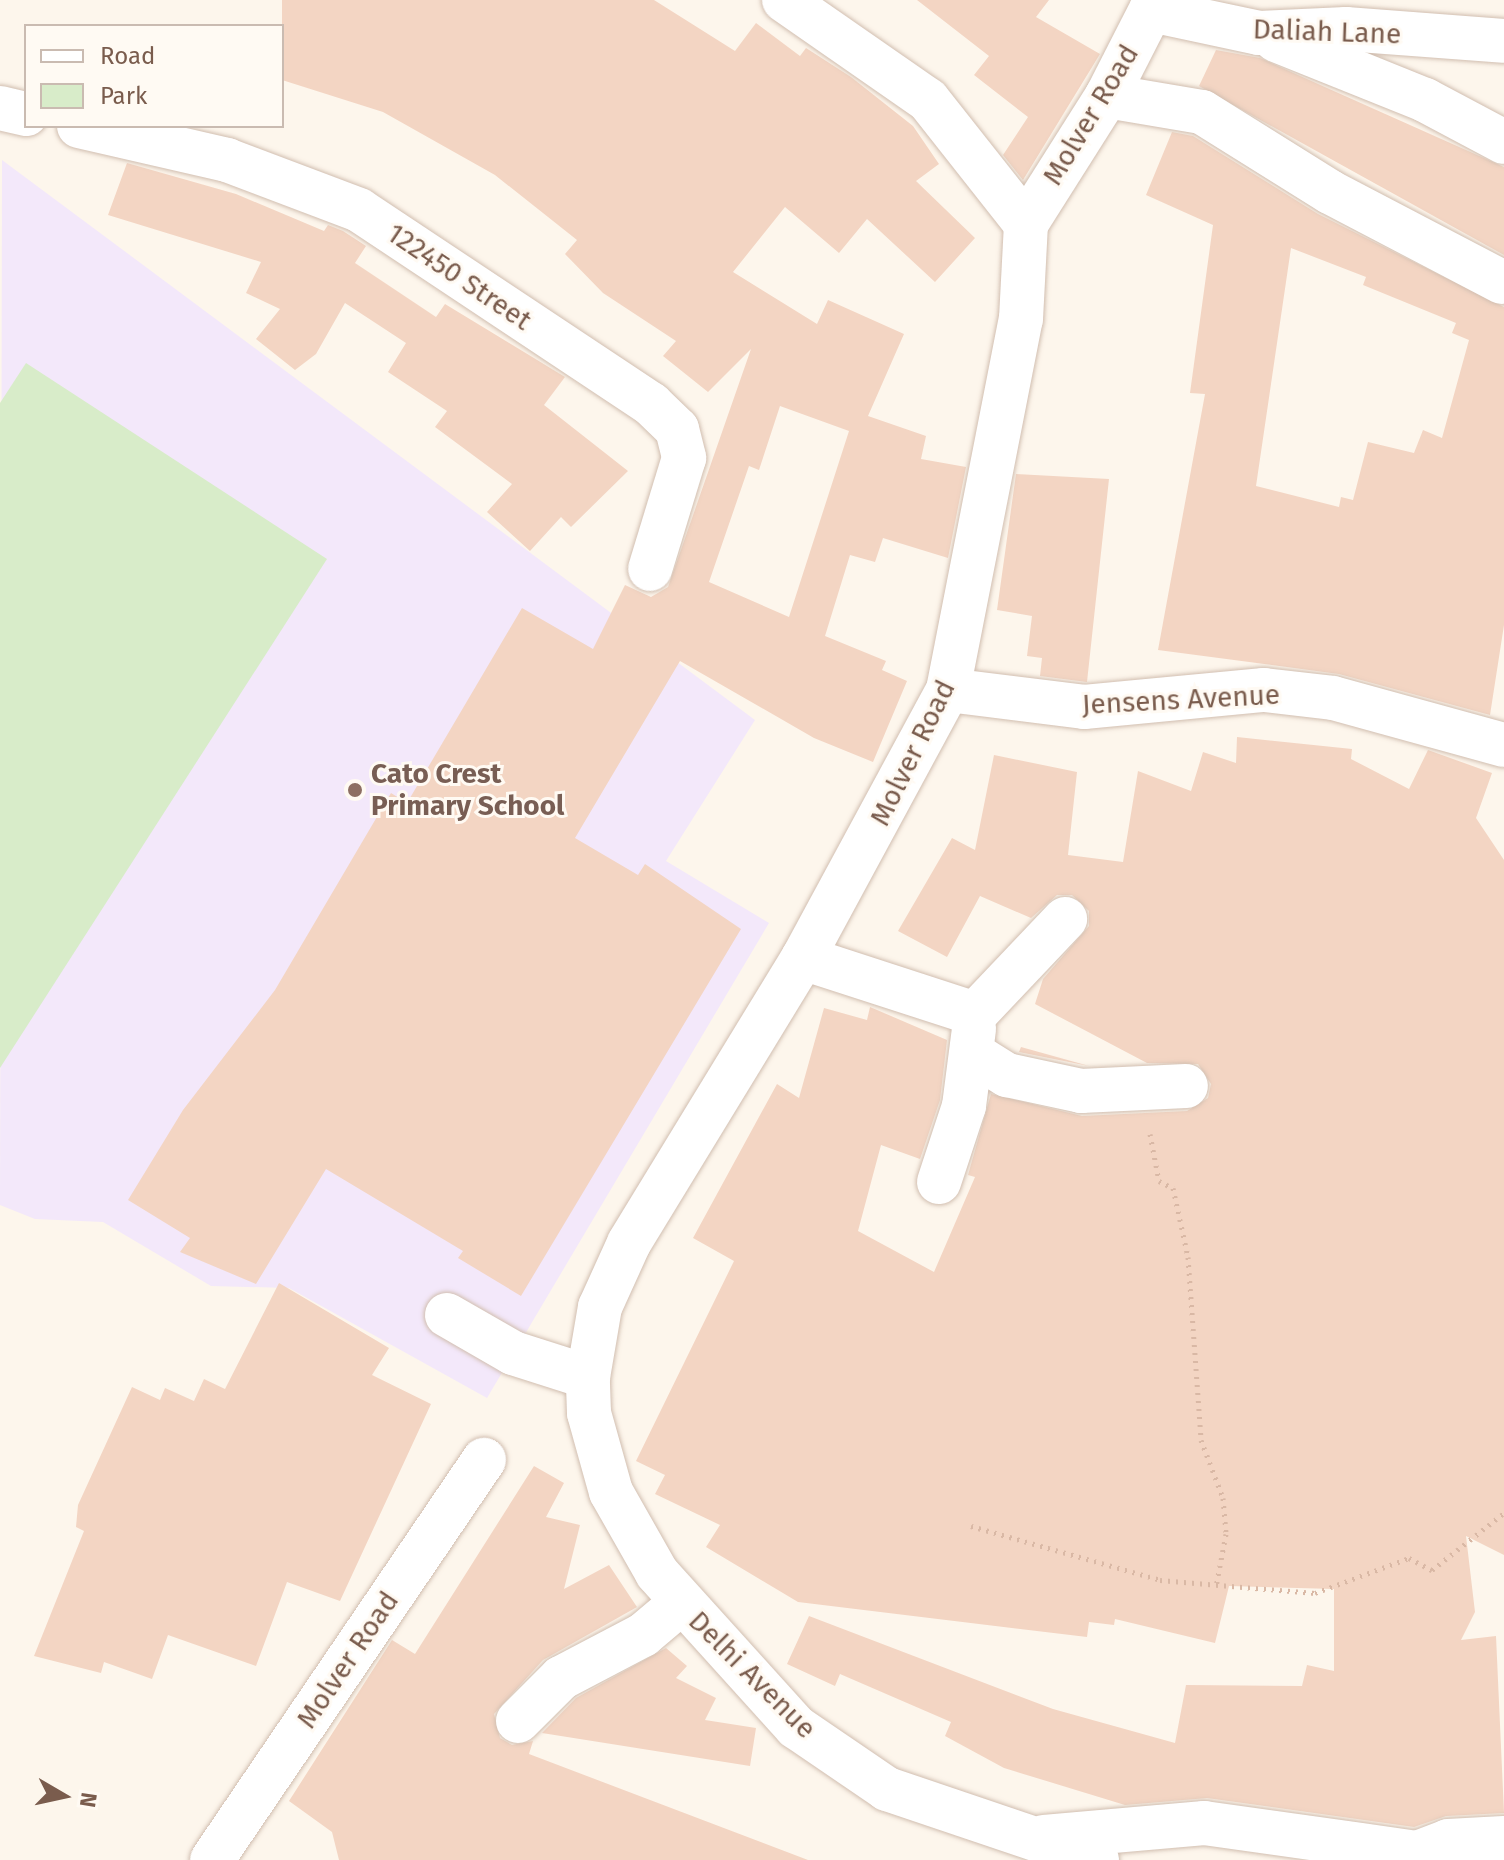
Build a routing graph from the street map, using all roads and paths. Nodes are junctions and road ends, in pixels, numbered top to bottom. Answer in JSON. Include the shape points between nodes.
{"nodes":[{"id":1,"x":784,"y":0,"type":"edge"},
{"id":2,"x":1154,"y":5,"type":"edge"},
{"id":3,"x":1259,"y":33,"type":"junction"},
{"id":4,"x":1504,"y":41,"type":"edge"},
{"id":5,"x":1107,"y":96,"type":"junction"},
{"id":6,"x":0,"y":108,"type":"edge"},
{"id":7,"x":24,"y":114,"type":"edge"},
{"id":8,"x":88,"y":128,"type":"edge"},
{"id":9,"x":1504,"y":142,"type":"edge"},
{"id":10,"x":1026,"y":224,"type":"junction"},
{"id":11,"x":1502,"y":282,"type":"dead end"},
{"id":12,"x":650,"y":569,"type":"dead end"},
{"id":13,"x":948,"y":690,"type":"junction"},
{"id":14,"x":1504,"y":745,"type":"edge"},
{"id":15,"x":1065,"y":919,"type":"dead end"},
{"id":16,"x":803,"y":958,"type":"junction"},
{"id":17,"x":974,"y":1034,"type":"junction"},
{"id":18,"x":1186,"y":1086,"type":"dead end"},
{"id":19,"x":1141,"y":1090,"type":"junction"},
{"id":20,"x":939,"y":1182,"type":"dead end"},
{"id":21,"x":447,"y":1315,"type":"dead end"},
{"id":22,"x":588,"y":1377,"type":"junction"},
{"id":23,"x":484,"y":1460,"type":"dead end"},
{"id":24,"x":1504,"y":1513,"type":"edge"},
{"id":25,"x":971,"y":1526,"type":"dead end"},
{"id":26,"x":1216,"y":1588,"type":"junction"},
{"id":27,"x":681,"y":1603,"type":"junction"},
{"id":28,"x":518,"y":1721,"type":"dead end"},
{"id":29,"x":1042,"y":1837,"type":"junction"},
{"id":30,"x":1504,"y":1838,"type":"edge"},
{"id":31,"x":212,"y":1860,"type":"edge"},
{"id":32,"x":1097,"y":1860,"type":"edge"}],
"edges":[{"from":1,"to":10,"type":"street","via":[[928,100]]},
{"from":2,"to":3,"type":"street","name":"Daliah Lane"},
{"from":2,"to":5,"type":"street","name":"Molver Road"},
{"from":3,"to":4,"type":"street","name":"Daliah Lane","via":[[1346,29]]},
{"from":3,"to":9,"type":"street","via":[[1425,100]]},
{"from":5,"to":10,"type":"street","name":"Molver Road"},
{"from":5,"to":11,"type":"street","via":[[1202,112],[1330,192]]},
{"from":6,"to":7,"type":"street"},
{"from":8,"to":12,"type":"street","name":"122450 Street","via":[[227,160],[359,210],[651,404],[677,429],[684,458]]},
{"from":10,"to":13,"type":"street","name":"Molver Road","via":[[1014,363]]},
{"from":13,"to":14,"type":"street","name":"Jensens Avenue","via":[[1084,707],[1264,690],[1333,698]]},
{"from":13,"to":16,"type":"street","name":"Molver Road"},
{"from":15,"to":17,"type":"street"},
{"from":16,"to":17,"type":"street"},
{"from":16,"to":22,"type":"street","name":"Molver Road","via":[[629,1243],[600,1307]]},
{"from":17,"to":19,"type":"street","via":[[1042,1085]]},
{"from":17,"to":20,"type":"street"},
{"from":18,"to":19,"type":"street"},
{"from":19,"to":26,"type":"path","via":[[1159,1181],[1173,1188],[1188,1257],[1201,1440],[1223,1498],[1226,1534]]},
{"from":21,"to":22,"type":"street","via":[[513,1353]]},
{"from":22,"to":27,"type":"street","name":"Delhi Avenue","via":[[589,1413],[611,1492]]},
{"from":23,"to":31,"type":"street","name":"Molver Road"},
{"from":24,"to":26,"type":"path","via":[[1432,1570],[1409,1558],[1315,1593]]},
{"from":25,"to":26,"type":"path","via":[[1160,1580]]},
{"from":27,"to":28,"type":"street","via":[[643,1635],[561,1678]]},
{"from":27,"to":29,"type":"street","name":"Delhi Avenue","via":[[796,1727],[887,1789]]},
{"from":29,"to":30,"type":"street","via":[[1204,1823],[1417,1853],[1448,1841]]},
{"from":29,"to":32,"type":"street","name":"Delhi Avenue"}]}
